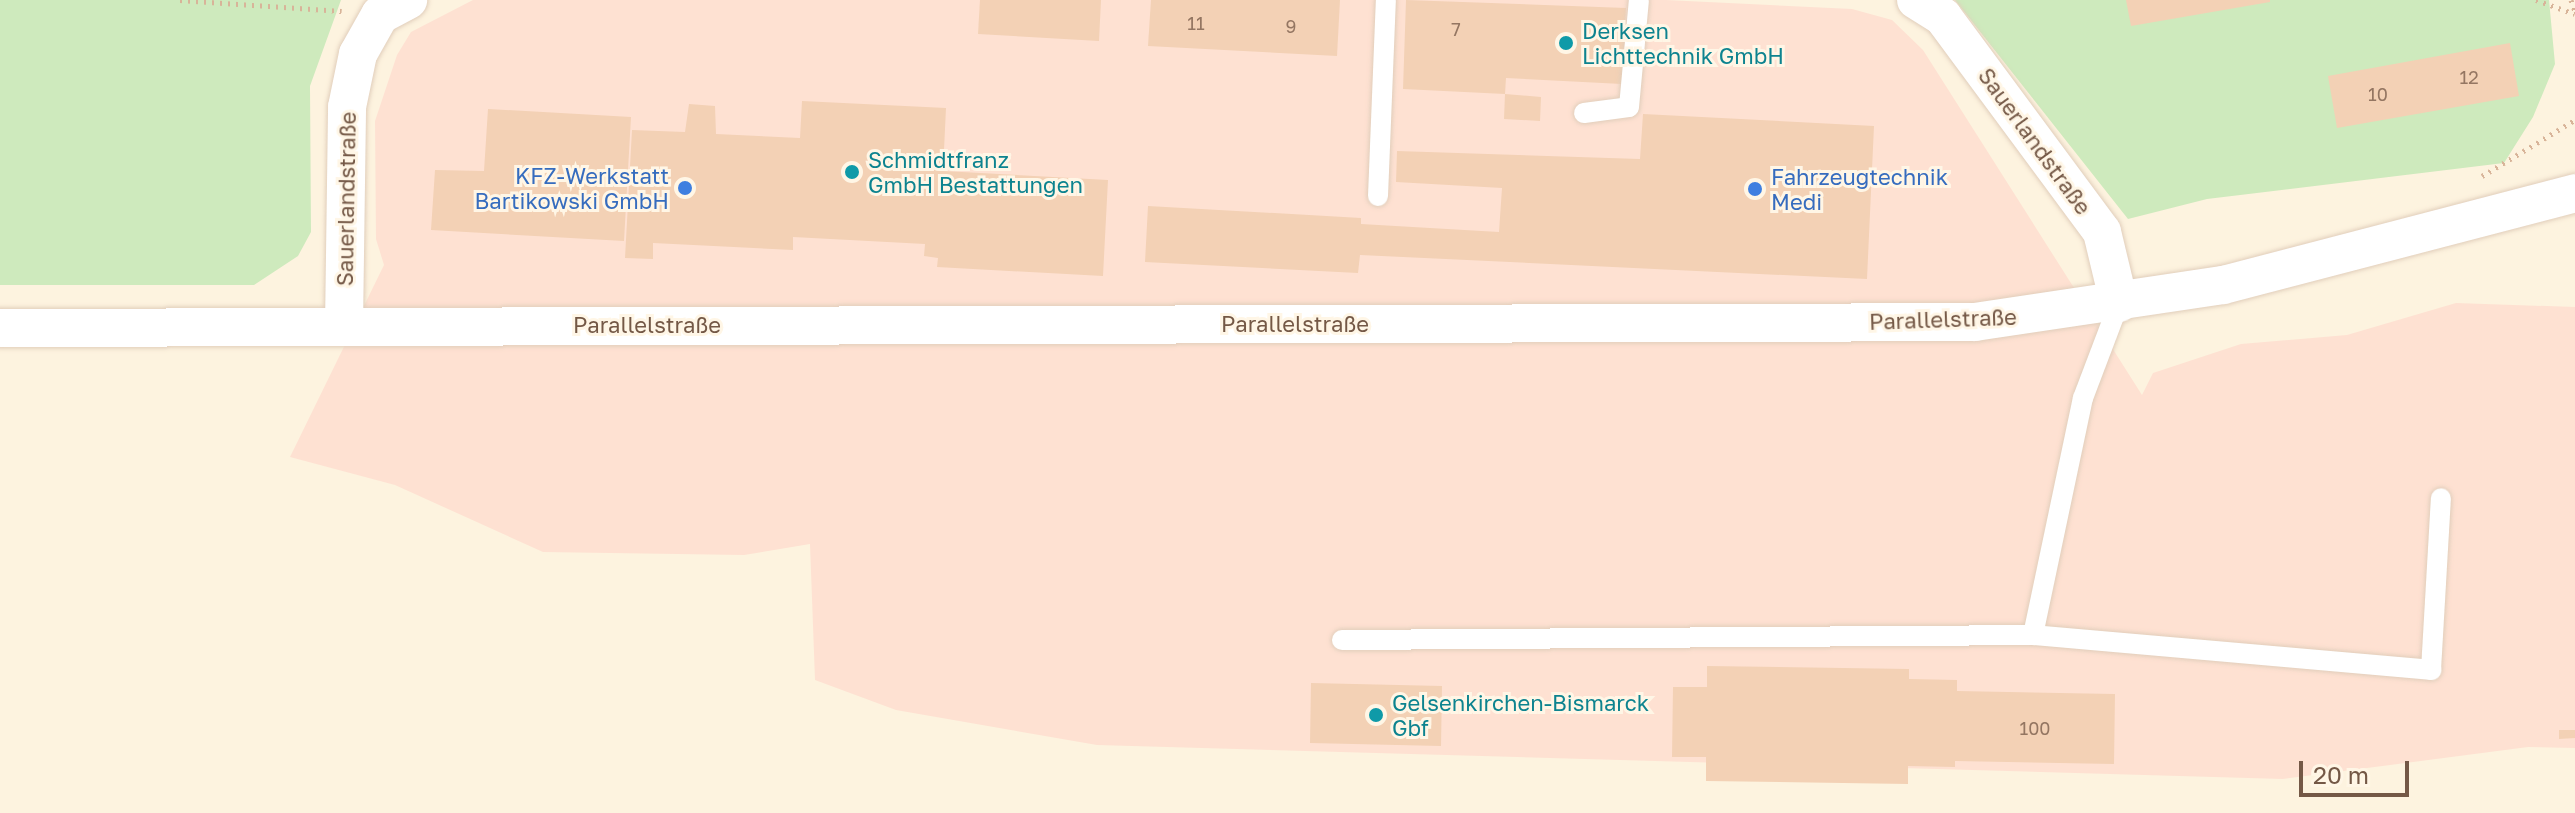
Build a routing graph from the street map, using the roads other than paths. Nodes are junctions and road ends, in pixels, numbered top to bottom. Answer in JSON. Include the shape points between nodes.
{"nodes":[{"id":1,"x":1386,"y":0,"type":"edge"},
{"id":2,"x":1639,"y":0,"type":"edge"},
{"id":3,"x":1916,"y":0,"type":"edge"},
{"id":4,"x":394,"y":7,"type":"edge"},
{"id":5,"x":1584,"y":113,"type":"dead end"},
{"id":6,"x":2575,"y":193,"type":"edge"},
{"id":7,"x":1378,"y":196,"type":"dead end"},
{"id":8,"x":2119,"y":303,"type":"junction"},
{"id":9,"x":344,"y":326,"type":"junction"},
{"id":10,"x":0,"y":328,"type":"edge"},
{"id":11,"x":2441,"y":498,"type":"dead end"},
{"id":12,"x":2033,"y":635,"type":"junction"},
{"id":13,"x":1342,"y":640,"type":"dead end"}],
"edges":[{"from":1,"to":7,"type":"lane"},
{"from":2,"to":5,"type":"lane","via":[[1629,107]]},
{"from":3,"to":8,"type":"street","name":"Sauerlandstraße","via":[[1943,17],[2102,232]]},
{"from":4,"to":9,"type":"street","name":"Sauerlandstraße","via":[[358,54],[347,107]]},
{"from":6,"to":8,"type":"street","name":"Parallelstraße","via":[[2223,285]]},
{"from":8,"to":9,"type":"street","name":"Parallelstraße","via":[[1975,322]]},
{"from":8,"to":12,"type":"lane","via":[[2083,398]]},
{"from":9,"to":10,"type":"street","name":"Parallelstraße"},
{"from":11,"to":12,"type":"lane","via":[[2431,670]]},
{"from":12,"to":13,"type":"lane"}]}
